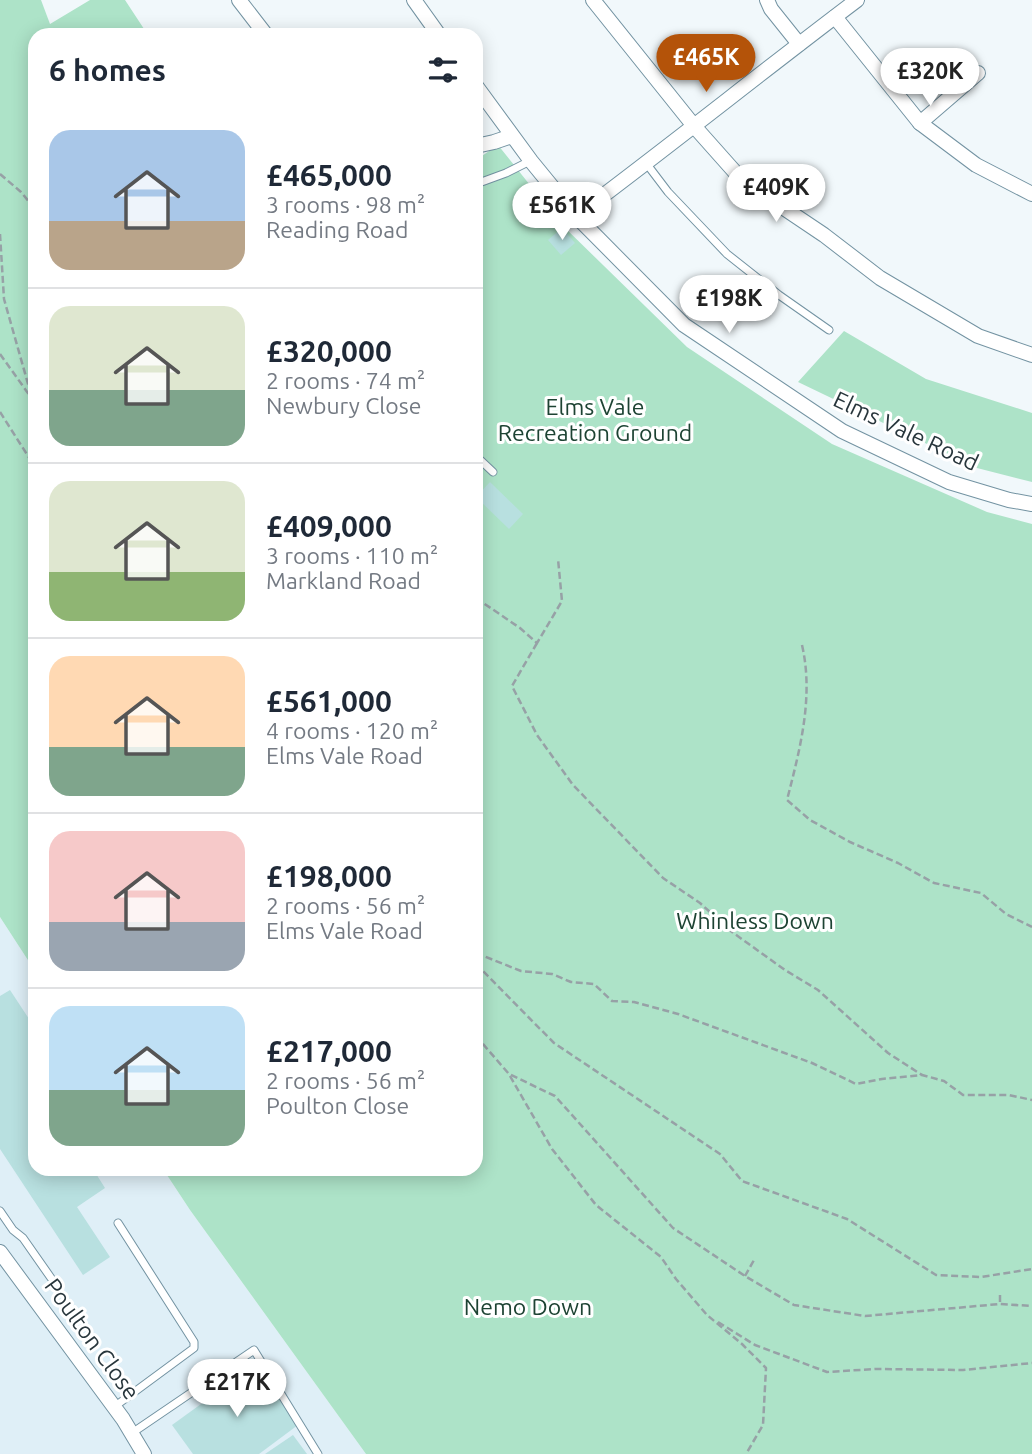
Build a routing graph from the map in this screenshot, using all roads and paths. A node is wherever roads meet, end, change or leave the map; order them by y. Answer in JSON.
{"nodes":[{"id":1,"x":239,"y":0,"type":"edge"},
{"id":2,"x":414,"y":0,"type":"edge"},
{"id":3,"x":593,"y":0,"type":"edge"},
{"id":4,"x":766,"y":0,"type":"edge"},
{"id":5,"x":857,"y":0,"type":"edge"},
{"id":6,"x":835,"y":17,"type":"junction"},
{"id":7,"x":261,"y":28,"type":"edge"},
{"id":8,"x":434,"y":28,"type":"edge"},
{"id":9,"x":799,"y":44,"type":"junction"},
{"id":10,"x":978,"y":73,"type":"dead end"},
{"id":11,"x":483,"y":96,"type":"edge"},
{"id":12,"x":920,"y":124,"type":"junction"},
{"id":13,"x":694,"y":126,"type":"junction"},
{"id":14,"x":512,"y":136,"type":"junction"},
{"id":15,"x":483,"y":144,"type":"edge"},
{"id":16,"x":531,"y":161,"type":"junction"},
{"id":17,"x":646,"y":163,"type":"junction"},
{"id":18,"x":0,"y":174,"type":"edge"},
{"id":19,"x":483,"y":181,"type":"edge"},
{"id":20,"x":1032,"y":194,"type":"edge"},
{"id":21,"x":28,"y":201,"type":"edge"},
{"id":22,"x":576,"y":216,"type":"junction"},
{"id":23,"x":0,"y":234,"type":"edge"},
{"id":24,"x":829,"y":330,"type":"dead end"},
{"id":25,"x":0,"y":354,"type":"edge"},
{"id":26,"x":1032,"y":355,"type":"edge"},
{"id":27,"x":28,"y":384,"type":"edge"},
{"id":28,"x":28,"y":392,"type":"edge"},
{"id":29,"x":0,"y":412,"type":"edge"},
{"id":30,"x":28,"y":456,"type":"edge"},
{"id":31,"x":483,"y":463,"type":"edge"},
{"id":32,"x":493,"y":472,"type":"dead end"},
{"id":33,"x":1032,"y":504,"type":"edge"},
{"id":34,"x":558,"y":559,"type":"dead end"},
{"id":35,"x":483,"y":603,"type":"edge"},
{"id":36,"x":537,"y":643,"type":"junction"},
{"id":37,"x":802,"y":645,"type":"dead end"},
{"id":38,"x":1032,"y":927,"type":"edge"},
{"id":39,"x":483,"y":956,"type":"edge"},
{"id":40,"x":483,"y":971,"type":"edge"},
{"id":41,"x":483,"y":1044,"type":"edge"},
{"id":42,"x":509,"y":1074,"type":"junction"},
{"id":43,"x":922,"y":1075,"type":"junction"},
{"id":44,"x":1032,"y":1100,"type":"edge"},
{"id":45,"x":0,"y":1211,"type":"edge"},
{"id":46,"x":118,"y":1223,"type":"dead end"},
{"id":47,"x":0,"y":1252,"type":"edge"},
{"id":48,"x":754,"y":1260,"type":"dead end"},
{"id":49,"x":1032,"y":1269,"type":"edge"},
{"id":50,"x":745,"y":1276,"type":"junction"},
{"id":51,"x":51,"y":1278,"type":"dead end"},
{"id":52,"x":1000,"y":1296,"type":"dead end"},
{"id":53,"x":1000,"y":1304,"type":"junction"},
{"id":54,"x":1032,"y":1306,"type":"edge"},
{"id":55,"x":708,"y":1315,"type":"junction"},
{"id":56,"x":1032,"y":1363,"type":"edge"},
{"id":57,"x":114,"y":1407,"type":"junction"},
{"id":58,"x":131,"y":1433,"type":"junction"},
{"id":59,"x":145,"y":1454,"type":"edge"},
{"id":60,"x":318,"y":1454,"type":"edge"},
{"id":61,"x":746,"y":1454,"type":"edge"}],
"edges":[{"from":1,"to":7,"type":"street"},
{"from":2,"to":8,"type":"street"},
{"from":3,"to":13,"type":"street"},
{"from":4,"to":9,"type":"street"},
{"from":5,"to":6,"type":"street"},
{"from":6,"to":9,"type":"street"},
{"from":6,"to":12,"type":"street"},
{"from":9,"to":13,"type":"street"},
{"from":10,"to":12,"type":"street"},
{"from":11,"to":14,"type":"street","name":"Elms Vale Road"},
{"from":12,"to":20,"type":"street"},
{"from":13,"to":17,"type":"street"},
{"from":13,"to":26,"type":"street"},
{"from":14,"to":15,"type":"street"},
{"from":14,"to":16,"type":"street","name":"Elms Vale Road"},
{"from":16,"to":19,"type":"lane"},
{"from":16,"to":22,"type":"street","name":"Elms Vale Road"},
{"from":17,"to":22,"type":"street"},
{"from":17,"to":24,"type":"lane"},
{"from":18,"to":21,"type":"path"},
{"from":22,"to":33,"type":"street","name":"Elms Vale Road"},
{"from":23,"to":27,"type":"path"},
{"from":25,"to":28,"type":"path"},
{"from":29,"to":30,"type":"path"},
{"from":31,"to":32,"type":"lane"},
{"from":34,"to":36,"type":"path"},
{"from":35,"to":36,"type":"path"},
{"from":36,"to":43,"type":"path"},
{"from":37,"to":38,"type":"path"},
{"from":39,"to":43,"type":"path"},
{"from":40,"to":49,"type":"path"},
{"from":41,"to":42,"type":"path"},
{"from":42,"to":50,"type":"path"},
{"from":42,"to":55,"type":"path"},
{"from":43,"to":44,"type":"path"},
{"from":45,"to":51,"type":"lane"},
{"from":46,"to":57,"type":"lane"},
{"from":47,"to":57,"type":"street","name":"Poulton Close"},
{"from":48,"to":50,"type":"path"},
{"from":50,"to":53,"type":"path"},
{"from":52,"to":53,"type":"path"},
{"from":53,"to":54,"type":"path"},
{"from":55,"to":56,"type":"path"},
{"from":55,"to":61,"type":"path"},
{"from":57,"to":58,"type":"street","name":"Poulton Close"},
{"from":58,"to":59,"type":"street","name":"Poulton Close"},
{"from":58,"to":60,"type":"lane"}]}
